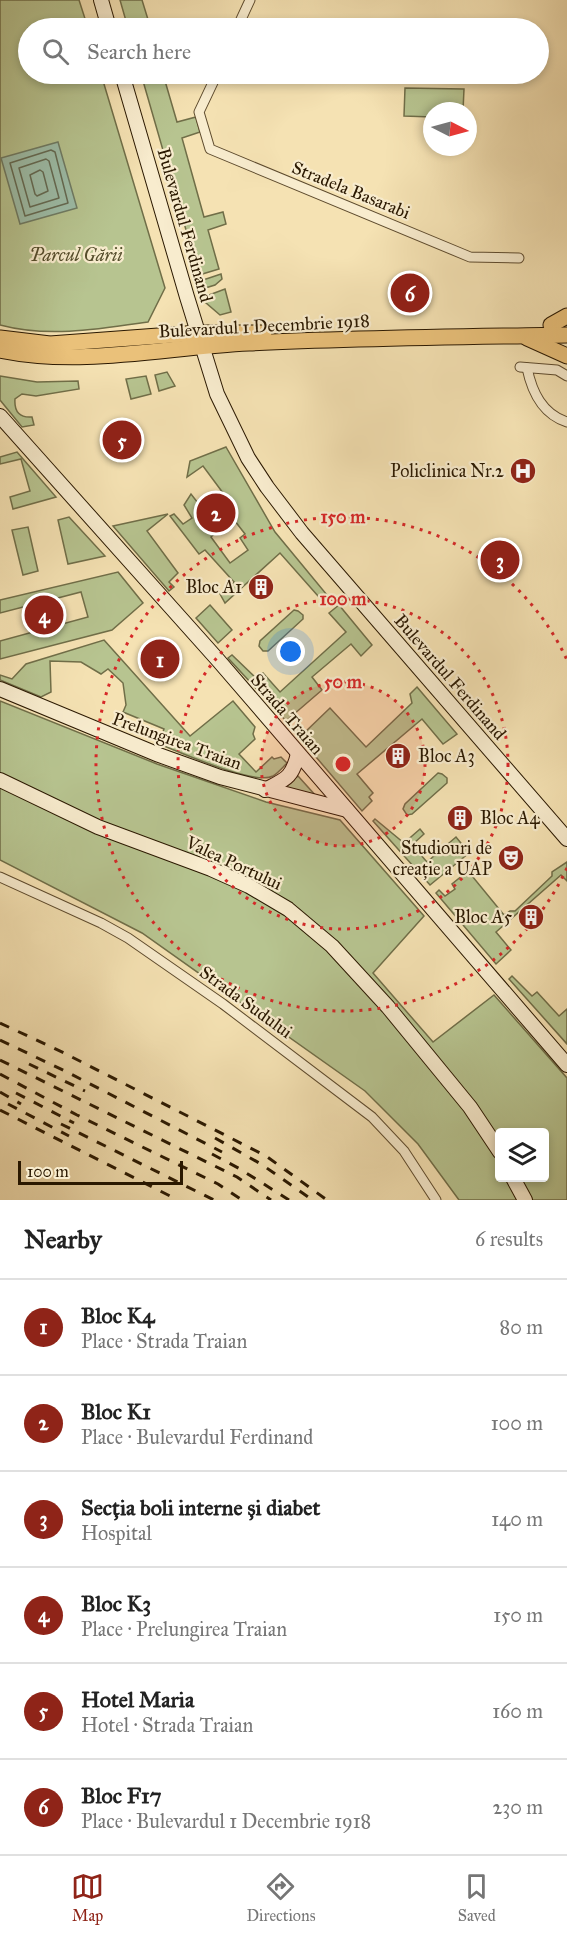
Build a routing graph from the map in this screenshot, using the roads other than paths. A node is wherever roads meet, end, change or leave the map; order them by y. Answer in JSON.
{"nodes":[{"id":1,"x":101,"y":0,"type":"edge"},
{"id":2,"x":250,"y":0,"type":"edge"},
{"id":3,"x":106,"y":18,"type":"edge"},
{"id":4,"x":242,"y":18,"type":"edge"},
{"id":5,"x":125,"y":84,"type":"edge"},
{"id":6,"x":212,"y":84,"type":"edge"},
{"id":7,"x":519,"y":258,"type":"dead end"},
{"id":8,"x":567,"y":316,"type":"edge"},
{"id":9,"x":567,"y":325,"type":"edge"},
{"id":10,"x":551,"y":326,"type":"junction"},
{"id":11,"x":567,"y":335,"type":"edge"},
{"id":12,"x":521,"y":336,"type":"junction"},
{"id":13,"x":0,"y":338,"type":"edge"},
{"id":14,"x":200,"y":339,"type":"junction"},
{"id":15,"x":0,"y":350,"type":"edge"},
{"id":16,"x":567,"y":356,"type":"edge"},
{"id":17,"x":567,"y":376,"type":"edge"},
{"id":18,"x":0,"y":416,"type":"edge"},
{"id":19,"x":567,"y":422,"type":"edge"},
{"id":20,"x":0,"y":689,"type":"edge"},
{"id":21,"x":298,"y":754,"type":"junction"},
{"id":22,"x":0,"y":780,"type":"edge"},
{"id":23,"x":265,"y":790,"type":"junction"},
{"id":24,"x":347,"y":810,"type":"junction"},
{"id":25,"x":565,"y":832,"type":"edge"},
{"id":26,"x":0,"y":877,"type":"edge"},
{"id":27,"x":567,"y":1065,"type":"edge"},
{"id":28,"x":495,"y":1144,"type":"edge"},
{"id":29,"x":515,"y":1182,"type":"edge"},
{"id":30,"x":436,"y":1200,"type":"edge"},
{"id":31,"x":525,"y":1200,"type":"edge"}],
"edges":[{"from":1,"to":3,"type":"street"},
{"from":2,"to":4,"type":"street"},
{"from":5,"to":14,"type":"street","name":"Bulevardul Ferdinand"},
{"from":6,"to":7,"type":"street","name":"Stradela Basarabi"},
{"from":8,"to":10,"type":"main road"},
{"from":9,"to":10,"type":"main road","name":"Bulevardul 1 Decembrie 1918"},
{"from":10,"to":14,"type":"main road","name":"Bulevardul 1 Decembrie 1918"},
{"from":11,"to":12,"type":"main road","name":"Bulevardul 1 Decembrie 1918"},
{"from":12,"to":14,"type":"main road","name":"Bulevardul 1 Decembrie 1918"},
{"from":12,"to":16,"type":"main road"},
{"from":13,"to":14,"type":"main road","name":"Bulevardul 1 Decembrie 1918"},
{"from":14,"to":15,"type":"main road","name":"Bulevardul 1 Decembrie 1918"},
{"from":14,"to":25,"type":"street","name":"Bulevardul Ferdinand"},
{"from":17,"to":19,"type":"street"},
{"from":18,"to":21,"type":"street","name":"Strada Traian"},
{"from":20,"to":23,"type":"street","name":"Prelungirea Traian"},
{"from":21,"to":23,"type":"street"},
{"from":21,"to":24,"type":"street","name":"Strada Traian"},
{"from":22,"to":28,"type":"street","name":"Valea Portului"},
{"from":23,"to":24,"type":"street","name":"Prelungirea Traian"},
{"from":24,"to":27,"type":"street","name":"Strada Traian"},
{"from":26,"to":30,"type":"street","name":"Strada Sudului"},
{"from":29,"to":31,"type":"street"}]}
